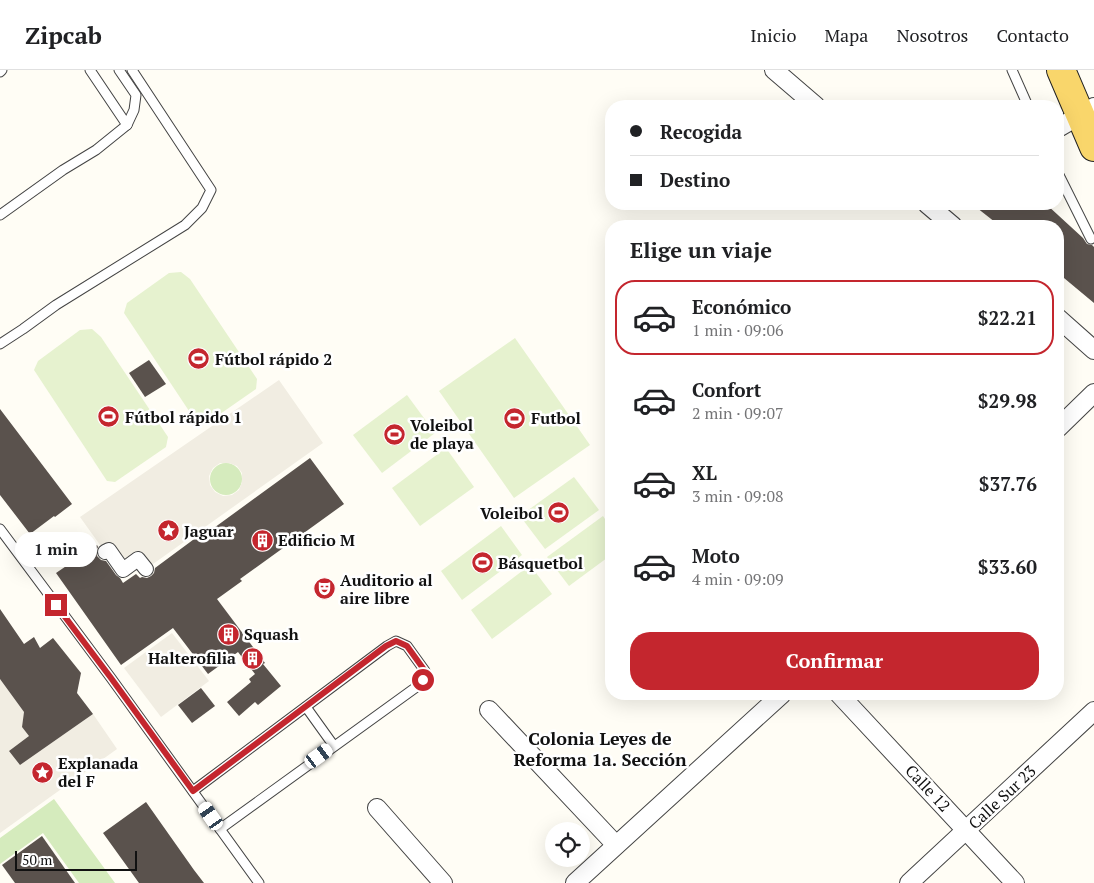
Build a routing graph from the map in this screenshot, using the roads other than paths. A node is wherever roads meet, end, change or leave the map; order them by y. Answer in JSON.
{"nodes":[{"id":1,"x":90,"y":70,"type":"edge"},
{"id":2,"x":119,"y":70,"type":"edge"},
{"id":3,"x":132,"y":70,"type":"edge"},
{"id":4,"x":774,"y":70,"type":"edge"},
{"id":5,"x":1012,"y":70,"type":"edge"},
{"id":6,"x":1061,"y":70,"type":"edge"},
{"id":7,"x":809,"y":100,"type":"edge"},
{"id":8,"x":1025,"y":100,"type":"edge"},
{"id":9,"x":1077,"y":116,"type":"edge"},
{"id":10,"x":127,"y":125,"type":"junction"},
{"id":11,"x":1094,"y":147,"type":"edge"},
{"id":12,"x":1064,"y":185,"type":"edge"},
{"id":13,"x":936,"y":210,"type":"edge"},
{"id":14,"x":0,"y":215,"type":"edge"},
{"id":15,"x":946,"y":220,"type":"edge"},
{"id":16,"x":1091,"y":239,"type":"dead end"},
{"id":17,"x":1064,"y":323,"type":"edge"},
{"id":18,"x":0,"y":344,"type":"edge"},
{"id":19,"x":1094,"y":350,"type":"edge"},
{"id":20,"x":1094,"y":393,"type":"edge"},
{"id":21,"x":1064,"y":422,"type":"edge"},
{"id":22,"x":0,"y":529,"type":"edge"},
{"id":23,"x":105,"y":552,"type":"dead end"},
{"id":24,"x":146,"y":569,"type":"dead end"},
{"id":25,"x":775,"y":700,"type":"edge"},
{"id":26,"x":845,"y":700,"type":"edge"},
{"id":27,"x":306,"y":707,"type":"junction"},
{"id":28,"x":489,"y":710,"type":"dead end"},
{"id":29,"x":1094,"y":711,"type":"edge"},
{"id":30,"x":334,"y":746,"type":"junction"},
{"id":31,"x":193,"y":791,"type":"junction"},
{"id":32,"x":377,"y":808,"type":"dead end"},
{"id":33,"x":220,"y":829,"type":"junction"},
{"id":34,"x":967,"y":830,"type":"junction"},
{"id":35,"x":616,"y":845,"type":"junction"},
{"id":36,"x":260,"y":883,"type":"edge"},
{"id":37,"x":443,"y":883,"type":"edge"},
{"id":38,"x":575,"y":883,"type":"edge"},
{"id":39,"x":909,"y":883,"type":"edge"},
{"id":40,"x":1016,"y":883,"type":"edge"}],
"edges":[{"from":1,"to":10,"type":"lane"},
{"from":2,"to":10,"type":"lane"},
{"from":3,"to":18,"type":"lane"},
{"from":4,"to":7,"type":"street"},
{"from":5,"to":8,"type":"lane"},
{"from":6,"to":9,"type":"main road"},
{"from":9,"to":11,"type":"main road"},
{"from":10,"to":14,"type":"lane"},
{"from":12,"to":16,"type":"lane"},
{"from":13,"to":15,"type":"street"},
{"from":17,"to":19,"type":"street"},
{"from":20,"to":21,"type":"street"},
{"from":22,"to":31,"type":"lane"},
{"from":23,"to":24,"type":"street"},
{"from":25,"to":35,"type":"street"},
{"from":26,"to":34,"type":"street","name":"Calle 12"},
{"from":27,"to":30,"type":"lane"},
{"from":27,"to":30,"type":"lane"},
{"from":27,"to":31,"type":"lane"},
{"from":28,"to":35,"type":"street"},
{"from":29,"to":34,"type":"street","name":"Calle Sur 23"},
{"from":30,"to":33,"type":"lane"},
{"from":31,"to":33,"type":"lane"},
{"from":32,"to":37,"type":"street"},
{"from":33,"to":36,"type":"lane"},
{"from":34,"to":39,"type":"street","name":"Calle Sur 23"},
{"from":34,"to":40,"type":"street","name":"Calle 12"},
{"from":35,"to":38,"type":"street"}]}
